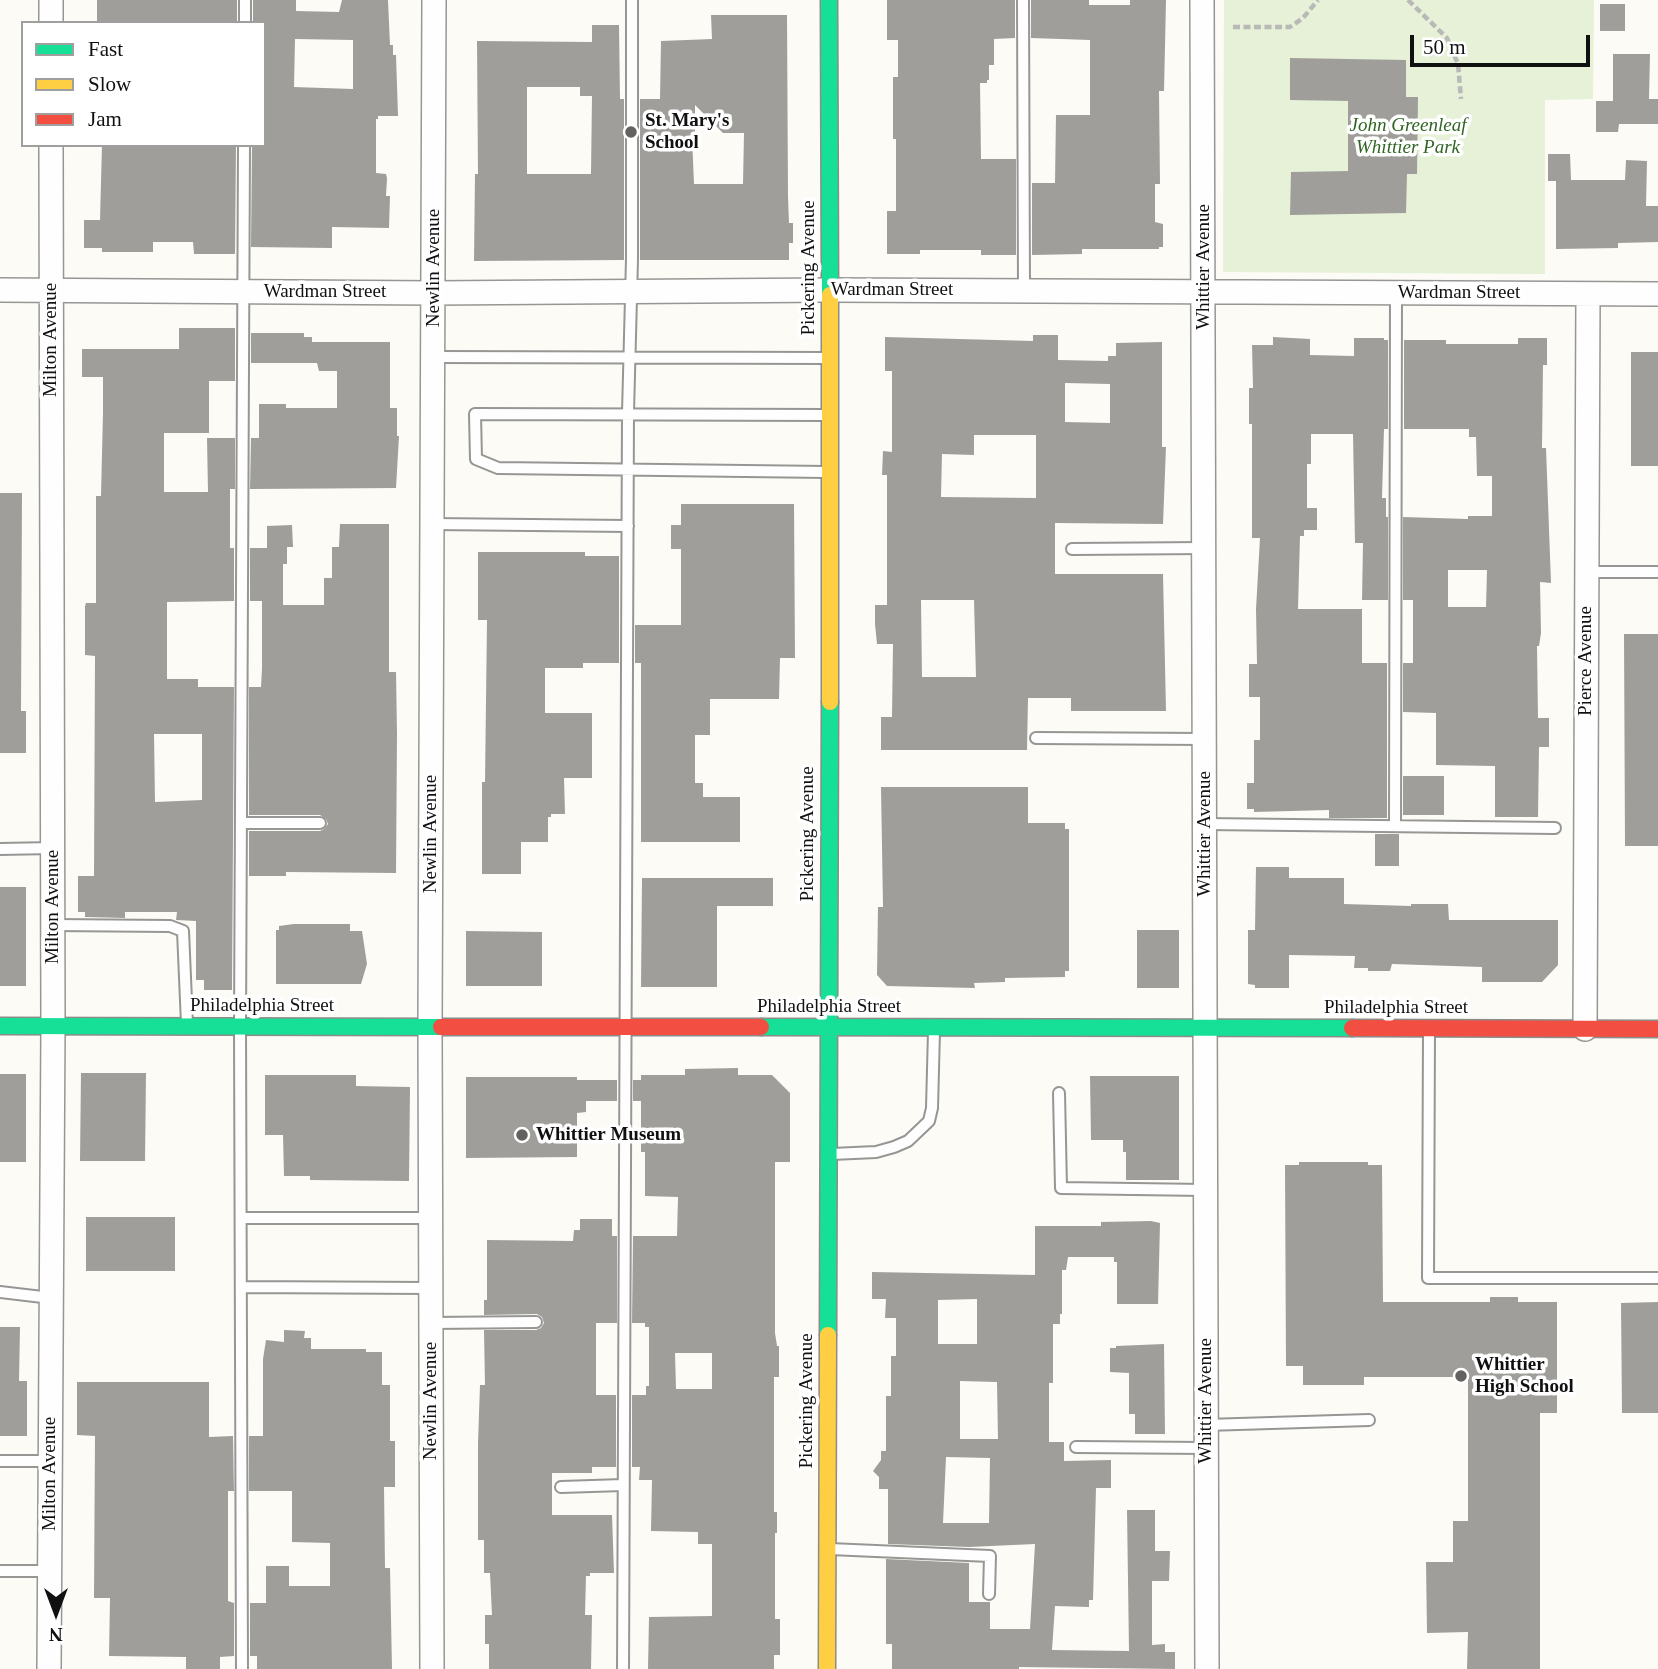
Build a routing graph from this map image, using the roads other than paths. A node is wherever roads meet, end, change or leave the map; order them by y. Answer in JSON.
{"nodes":[{"id":1,"x":51,"y":0,"type":"edge"},
{"id":2,"x":245,"y":0,"type":"edge"},
{"id":3,"x":434,"y":0,"type":"edge"},
{"id":4,"x":632,"y":0,"type":"edge"},
{"id":5,"x":829,"y":0,"type":"edge"},
{"id":6,"x":1023,"y":0,"type":"edge"},
{"id":7,"x":1202,"y":0,"type":"edge"},
{"id":8,"x":51,"y":21,"type":"edge"},
{"id":9,"x":245,"y":21,"type":"edge"},
{"id":10,"x":51,"y":147,"type":"edge"},
{"id":11,"x":244,"y":147,"type":"edge"},
{"id":12,"x":0,"y":290,"type":"edge"},
{"id":13,"x":51,"y":290,"type":"junction"},
{"id":14,"x":831,"y":290,"type":"junction"},
{"id":15,"x":1024,"y":291,"type":"junction"},
{"id":16,"x":244,"y":292,"type":"junction"},
{"id":17,"x":630,"y":292,"type":"junction"},
{"id":18,"x":1205,"y":292,"type":"junction"},
{"id":19,"x":434,"y":293,"type":"junction"},
{"id":20,"x":1396,"y":293,"type":"junction"},
{"id":21,"x":1588,"y":294,"type":"junction"},
{"id":22,"x":1658,"y":294,"type":"edge"},
{"id":23,"x":434,"y":357,"type":"junction"},
{"id":24,"x":831,"y":358,"type":"junction"},
{"id":25,"x":628,"y":359,"type":"junction"},
{"id":26,"x":628,"y":413,"type":"junction"},
{"id":27,"x":831,"y":415,"type":"junction"},
{"id":28,"x":628,"y":469,"type":"junction"},
{"id":29,"x":830,"y":472,"type":"junction"},
{"id":30,"x":433,"y":524,"type":"junction"},
{"id":31,"x":628,"y":526,"type":"junction"},
{"id":32,"x":1205,"y":548,"type":"junction"},
{"id":33,"x":1072,"y":549,"type":"dead end"},
{"id":34,"x":1587,"y":572,"type":"junction"},
{"id":35,"x":1658,"y":572,"type":"edge"},
{"id":36,"x":1036,"y":738,"type":"dead end"},
{"id":37,"x":1205,"y":739,"type":"junction"},
{"id":38,"x":320,"y":822,"type":"dead end"},
{"id":39,"x":241,"y":823,"type":"junction"},
{"id":40,"x":1205,"y":824,"type":"junction"},
{"id":41,"x":1395,"y":827,"type":"junction"},
{"id":42,"x":1555,"y":828,"type":"dead end"},
{"id":43,"x":53,"y":848,"type":"junction"},
{"id":44,"x":0,"y":849,"type":"edge"},
{"id":45,"x":53,"y":925,"type":"junction"},
{"id":46,"x":0,"y":1026,"type":"edge"},
{"id":47,"x":53,"y":1027,"type":"junction"},
{"id":48,"x":187,"y":1027,"type":"junction"},
{"id":49,"x":240,"y":1027,"type":"junction"},
{"id":50,"x":430,"y":1027,"type":"junction"},
{"id":51,"x":626,"y":1027,"type":"junction"},
{"id":52,"x":828,"y":1028,"type":"junction"},
{"id":53,"x":934,"y":1028,"type":"junction"},
{"id":54,"x":1205,"y":1028,"type":"junction"},
{"id":55,"x":1429,"y":1029,"type":"junction"},
{"id":56,"x":1585,"y":1029,"type":"junction"},
{"id":57,"x":1658,"y":1029,"type":"edge"},
{"id":58,"x":1059,"y":1093,"type":"dead end"},
{"id":59,"x":828,"y":1154,"type":"junction"},
{"id":60,"x":1205,"y":1190,"type":"junction"},
{"id":61,"x":241,"y":1218,"type":"junction"},
{"id":62,"x":430,"y":1218,"type":"junction"},
{"id":63,"x":1658,"y":1278,"type":"edge"},
{"id":64,"x":241,"y":1287,"type":"junction"},
{"id":65,"x":430,"y":1288,"type":"junction"},
{"id":66,"x":0,"y":1292,"type":"edge"},
{"id":67,"x":51,"y":1298,"type":"junction"},
{"id":68,"x":536,"y":1322,"type":"dead end"},
{"id":69,"x":430,"y":1323,"type":"junction"},
{"id":70,"x":1369,"y":1420,"type":"dead end"},
{"id":71,"x":1206,"y":1437,"type":"junction"},
{"id":72,"x":1076,"y":1447,"type":"dead end"},
{"id":73,"x":0,"y":1461,"type":"edge"},
{"id":74,"x":50,"y":1461,"type":"junction"},
{"id":75,"x":624,"y":1485,"type":"junction"},
{"id":76,"x":561,"y":1487,"type":"dead end"},
{"id":77,"x":828,"y":1549,"type":"junction"},
{"id":78,"x":0,"y":1571,"type":"edge"},
{"id":79,"x":50,"y":1571,"type":"junction"},
{"id":80,"x":989,"y":1594,"type":"dead end"},
{"id":81,"x":49,"y":1669,"type":"edge"},
{"id":82,"x":242,"y":1669,"type":"edge"},
{"id":83,"x":432,"y":1669,"type":"edge"},
{"id":84,"x":623,"y":1669,"type":"edge"},
{"id":85,"x":827,"y":1669,"type":"edge"},
{"id":86,"x":1207,"y":1669,"type":"edge"}],
"edges":[{"from":1,"to":8,"type":"street"},
{"from":2,"to":9,"type":"lane"},
{"from":3,"to":19,"type":"street","name":"Newlin Avenue"},
{"from":4,"to":17,"type":"lane"},
{"from":5,"to":14,"type":"street","name":"Pickering Avenue"},
{"from":6,"to":15,"type":"lane"},
{"from":7,"to":18,"type":"street","name":"Whittier Avenue"},
{"from":10,"to":13,"type":"street","name":"Milton Avenue"},
{"from":11,"to":16,"type":"lane"},
{"from":12,"to":13,"type":"street","name":"Wardman Street"},
{"from":13,"to":16,"type":"street","name":"Wardman Street"},
{"from":13,"to":43,"type":"street","name":"Milton Avenue"},
{"from":14,"to":15,"type":"street","name":"Wardman Street"},
{"from":14,"to":17,"type":"street","name":"Wardman Street"},
{"from":14,"to":24,"type":"street","name":"Pickering Avenue"},
{"from":15,"to":18,"type":"street","name":"Wardman Street"},
{"from":16,"to":19,"type":"street","name":"Wardman Street"},
{"from":16,"to":39,"type":"lane"},
{"from":17,"to":19,"type":"street","name":"Wardman Street"},
{"from":17,"to":25,"type":"lane"},
{"from":18,"to":20,"type":"street","name":"Wardman Street"},
{"from":18,"to":32,"type":"street","name":"Whittier Avenue"},
{"from":19,"to":23,"type":"street","name":"Newlin Avenue"},
{"from":20,"to":21,"type":"street","name":"Wardman Street"},
{"from":20,"to":41,"type":"lane"},
{"from":21,"to":22,"type":"street","name":"Wardman Street"},
{"from":21,"to":34,"type":"street","name":"Pierce Avenue"},
{"from":23,"to":25,"type":"lane"},
{"from":23,"to":30,"type":"street","name":"Newlin Avenue"},
{"from":24,"to":25,"type":"lane"},
{"from":24,"to":27,"type":"street","name":"Pickering Avenue"},
{"from":25,"to":26,"type":"lane"},
{"from":26,"to":27,"type":"lane"},
{"from":26,"to":28,"type":"lane"},
{"from":26,"to":28,"type":"lane"},
{"from":27,"to":29,"type":"street","name":"Pickering Avenue"},
{"from":28,"to":29,"type":"lane"},
{"from":28,"to":31,"type":"lane"},
{"from":29,"to":52,"type":"street","name":"Pickering Avenue"},
{"from":30,"to":31,"type":"lane"},
{"from":30,"to":50,"type":"street","name":"Newlin Avenue"},
{"from":31,"to":51,"type":"lane"},
{"from":32,"to":33,"type":"lane"},
{"from":32,"to":37,"type":"street","name":"Whittier Avenue"},
{"from":34,"to":35,"type":"lane"},
{"from":34,"to":56,"type":"street","name":"Pierce Avenue"},
{"from":36,"to":37,"type":"lane"},
{"from":37,"to":40,"type":"street","name":"Whittier Avenue"},
{"from":38,"to":39,"type":"lane"},
{"from":39,"to":49,"type":"lane"},
{"from":40,"to":41,"type":"lane"},
{"from":40,"to":54,"type":"street","name":"Whittier Avenue"},
{"from":41,"to":42,"type":"lane"},
{"from":43,"to":44,"type":"lane"},
{"from":43,"to":45,"type":"street","name":"Milton Avenue"},
{"from":45,"to":47,"type":"street","name":"Milton Avenue"},
{"from":45,"to":48,"type":"lane"},
{"from":46,"to":47,"type":"street","name":"Philadelphia Street"},
{"from":47,"to":48,"type":"street","name":"Philadelphia Street"},
{"from":47,"to":67,"type":"street","name":"Milton Avenue"},
{"from":48,"to":49,"type":"street","name":"Philadelphia Street"},
{"from":49,"to":50,"type":"street","name":"Philadelphia Street"},
{"from":49,"to":61,"type":"lane"},
{"from":50,"to":51,"type":"street","name":"Philadelphia Street"},
{"from":50,"to":62,"type":"street","name":"Newlin Avenue"},
{"from":51,"to":52,"type":"street","name":"Philadelphia Street"},
{"from":51,"to":75,"type":"lane"},
{"from":52,"to":53,"type":"street","name":"Philadelphia Street"},
{"from":52,"to":59,"type":"street","name":"Pickering Avenue"},
{"from":53,"to":54,"type":"street","name":"Philadelphia Street"},
{"from":53,"to":59,"type":"lane"},
{"from":54,"to":55,"type":"street","name":"Philadelphia Street"},
{"from":54,"to":60,"type":"street","name":"Whittier Avenue"},
{"from":55,"to":56,"type":"street","name":"Philadelphia Street"},
{"from":55,"to":63,"type":"lane"},
{"from":56,"to":57,"type":"street","name":"Philadelphia Street"},
{"from":58,"to":60,"type":"lane"},
{"from":59,"to":77,"type":"street","name":"Pickering Avenue"},
{"from":60,"to":71,"type":"street","name":"Whittier Avenue"},
{"from":61,"to":62,"type":"lane"},
{"from":61,"to":64,"type":"lane"},
{"from":62,"to":65,"type":"street","name":"Newlin Avenue"},
{"from":64,"to":65,"type":"lane"},
{"from":64,"to":82,"type":"lane"},
{"from":65,"to":69,"type":"street","name":"Newlin Avenue"},
{"from":66,"to":67,"type":"lane"},
{"from":67,"to":74,"type":"street","name":"Milton Avenue"},
{"from":68,"to":69,"type":"lane"},
{"from":69,"to":83,"type":"street","name":"Newlin Avenue"},
{"from":70,"to":71,"type":"lane"},
{"from":71,"to":72,"type":"lane"},
{"from":71,"to":86,"type":"street","name":"Whittier Avenue"},
{"from":73,"to":74,"type":"lane"},
{"from":74,"to":79,"type":"street","name":"Milton Avenue"},
{"from":75,"to":76,"type":"lane"},
{"from":75,"to":84,"type":"lane"},
{"from":77,"to":80,"type":"lane"},
{"from":77,"to":85,"type":"street","name":"Pickering Avenue"},
{"from":78,"to":79,"type":"lane"},
{"from":79,"to":81,"type":"street","name":"Milton Avenue"}]}
